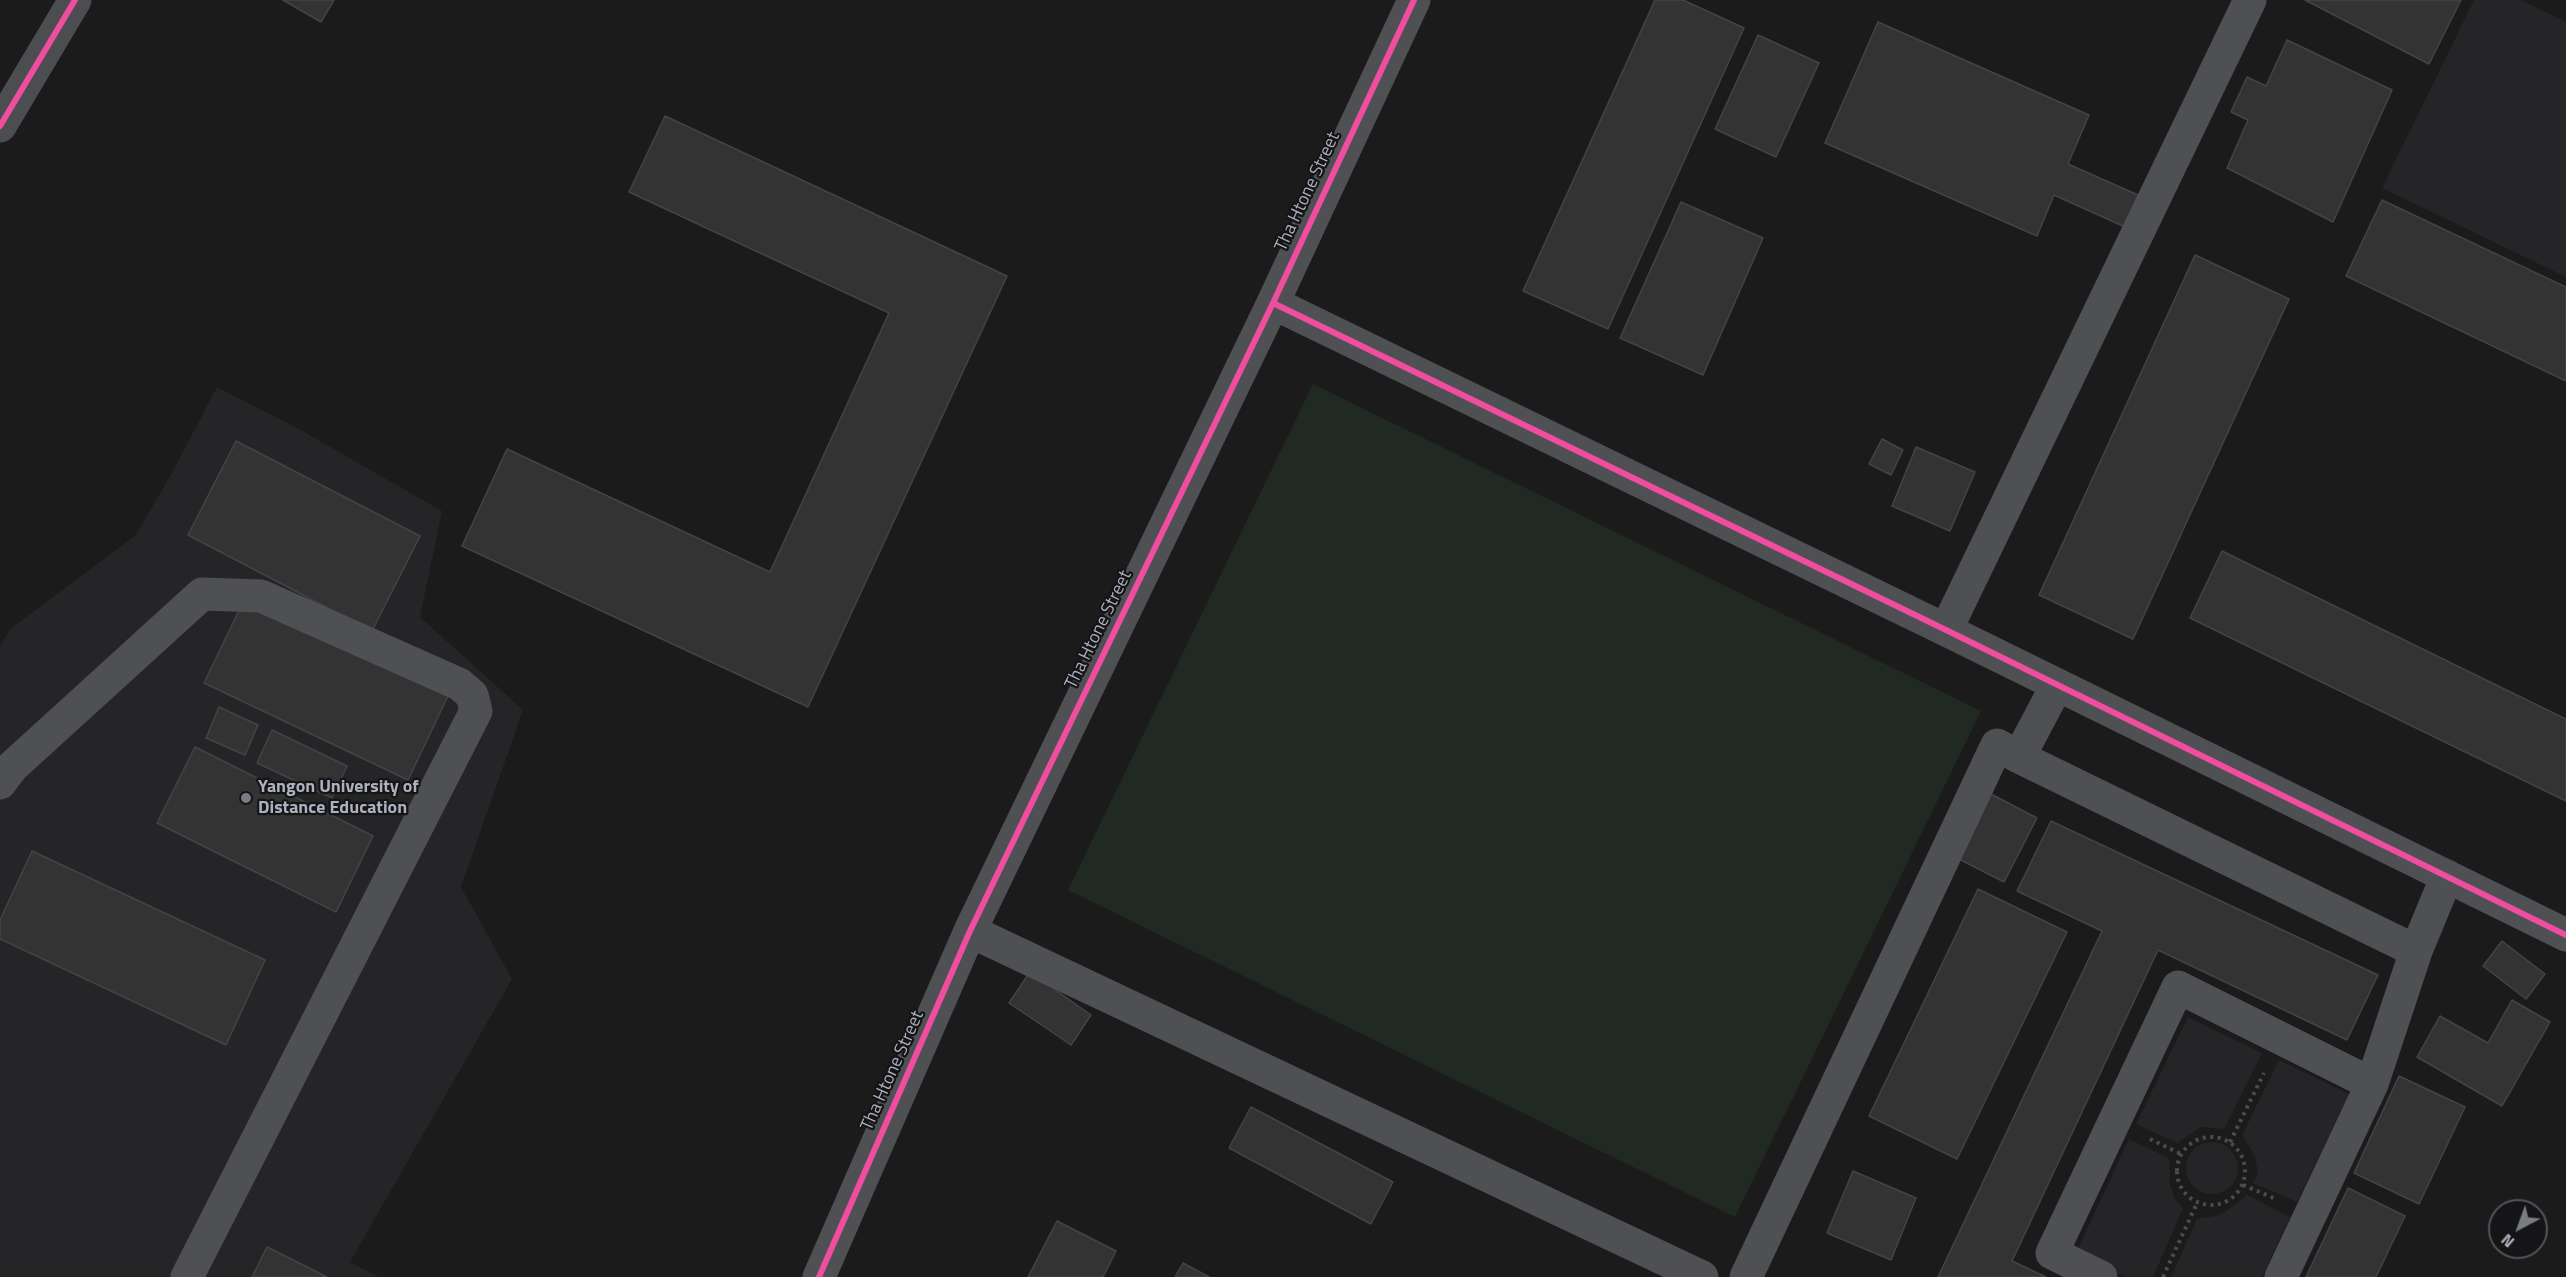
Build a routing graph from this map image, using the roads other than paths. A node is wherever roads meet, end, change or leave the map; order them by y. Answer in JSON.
{"nodes":[{"id":1,"x":75,"y":0,"type":"edge"},
{"id":2,"x":1414,"y":0,"type":"edge"},
{"id":3,"x":2250,"y":0,"type":"edge"},
{"id":4,"x":0,"y":126,"type":"edge"},
{"id":5,"x":1273,"y":303,"type":"junction"},
{"id":6,"x":1946,"y":630,"type":"junction"},
{"id":7,"x":2057,"y":685,"type":"junction"},
{"id":8,"x":2019,"y":757,"type":"junction"},
{"id":9,"x":0,"y":783,"type":"edge"},
{"id":10,"x":2447,"y":876,"type":"junction"},
{"id":11,"x":970,"y":931,"type":"junction"},
{"id":12,"x":2566,"y":935,"type":"edge"},
{"id":13,"x":2416,"y":951,"type":"junction"},
{"id":14,"x":2373,"y":1084,"type":"junction"},
{"id":15,"x":187,"y":1277,"type":"edge"},
{"id":16,"x":819,"y":1277,"type":"edge"},
{"id":17,"x":1702,"y":1277,"type":"edge"},
{"id":18,"x":1746,"y":1277,"type":"edge"},
{"id":19,"x":2101,"y":1277,"type":"edge"},
{"id":20,"x":2281,"y":1277,"type":"edge"}],
"edges":[{"from":1,"to":4,"type":"main road"},
{"from":2,"to":5,"type":"street","name":"Tha Htone Street"},
{"from":3,"to":6,"type":"street"},
{"from":5,"to":6,"type":"street"},
{"from":5,"to":11,"type":"street","name":"Tha Htone Street"},
{"from":6,"to":7,"type":"street"},
{"from":7,"to":8,"type":"street"},
{"from":7,"to":10,"type":"street"},
{"from":8,"to":13,"type":"street"},
{"from":8,"to":18,"type":"street"},
{"from":9,"to":15,"type":"street"},
{"from":10,"to":12,"type":"street"},
{"from":10,"to":13,"type":"street"},
{"from":11,"to":16,"type":"street","name":"Tha Htone Street"},
{"from":11,"to":17,"type":"street"},
{"from":13,"to":14,"type":"street"},
{"from":14,"to":19,"type":"street"},
{"from":14,"to":20,"type":"street"}]}
